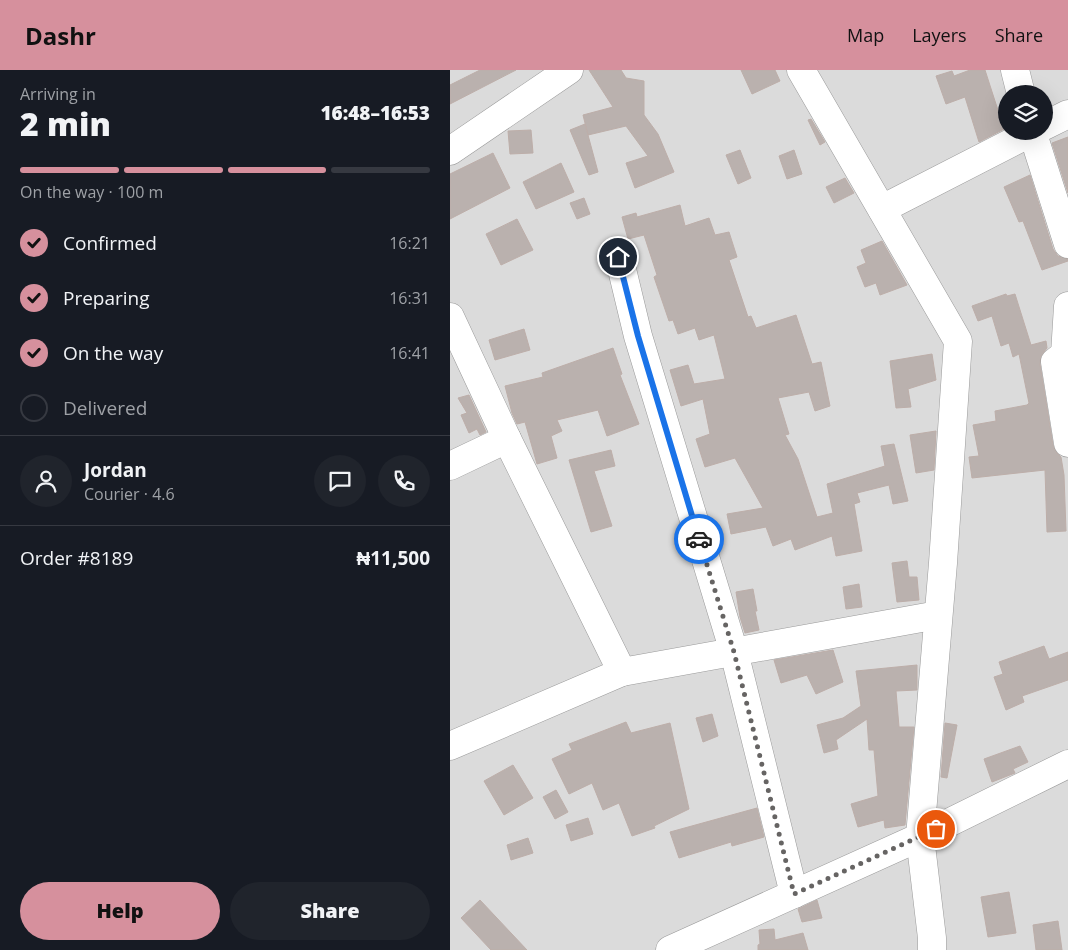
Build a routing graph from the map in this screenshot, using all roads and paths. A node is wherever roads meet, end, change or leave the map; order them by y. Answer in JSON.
{"nodes":[{"id":1,"x":569,"y":70,"type":"edge"},
{"id":2,"x":801,"y":70,"type":"edge"},
{"id":3,"x":1014,"y":70,"type":"edge"},
{"id":4,"x":1019,"y":85,"type":"edge"},
{"id":5,"x":1068,"y":114,"type":"edge"},
{"id":6,"x":1053,"y":122,"type":"edge"},
{"id":7,"x":1017,"y":140,"type":"edge"},
{"id":8,"x":1039,"y":140,"type":"edge"},
{"id":9,"x":450,"y":150,"type":"edge"},
{"id":10,"x":882,"y":209,"type":"junction"},
{"id":11,"x":1068,"y":244,"type":"edge"},
{"id":12,"x":618,"y":257,"type":"dead end"},
{"id":13,"x":1068,"y":306,"type":"edge"},
{"id":14,"x":450,"y":317,"type":"edge"},
{"id":15,"x":507,"y":439,"type":"junction"},
{"id":16,"x":1068,"y":443,"type":"edge"},
{"id":17,"x":450,"y":466,"type":"edge"},
{"id":18,"x":938,"y":615,"type":"junction"},
{"id":19,"x":734,"y":652,"type":"junction"},
{"id":20,"x":622,"y":672,"type":"junction"},
{"id":21,"x":450,"y":746,"type":"edge"},
{"id":22,"x":1068,"y":764,"type":"edge"},
{"id":23,"x":920,"y":837,"type":"junction"},
{"id":24,"x":794,"y":894,"type":"junction"},
{"id":25,"x":670,"y":950,"type":"edge"},
{"id":26,"x":932,"y":950,"type":"edge"}],
"edges":[{"from":1,"to":9,"type":"street"},
{"from":2,"to":10,"type":"street"},
{"from":3,"to":4,"type":"street"},
{"from":5,"to":6,"type":"street"},
{"from":7,"to":10,"type":"street"},
{"from":8,"to":11,"type":"street"},
{"from":10,"to":18,"type":"street"},
{"from":12,"to":19,"type":"street"},
{"from":13,"to":16,"type":"street"},
{"from":14,"to":15,"type":"street"},
{"from":15,"to":17,"type":"street"},
{"from":15,"to":20,"type":"street"},
{"from":18,"to":19,"type":"street"},
{"from":18,"to":23,"type":"street"},
{"from":19,"to":20,"type":"street"},
{"from":19,"to":24,"type":"street"},
{"from":20,"to":21,"type":"street"},
{"from":22,"to":23,"type":"street"},
{"from":23,"to":24,"type":"street"},
{"from":23,"to":26,"type":"street"},
{"from":24,"to":25,"type":"street"}]}
